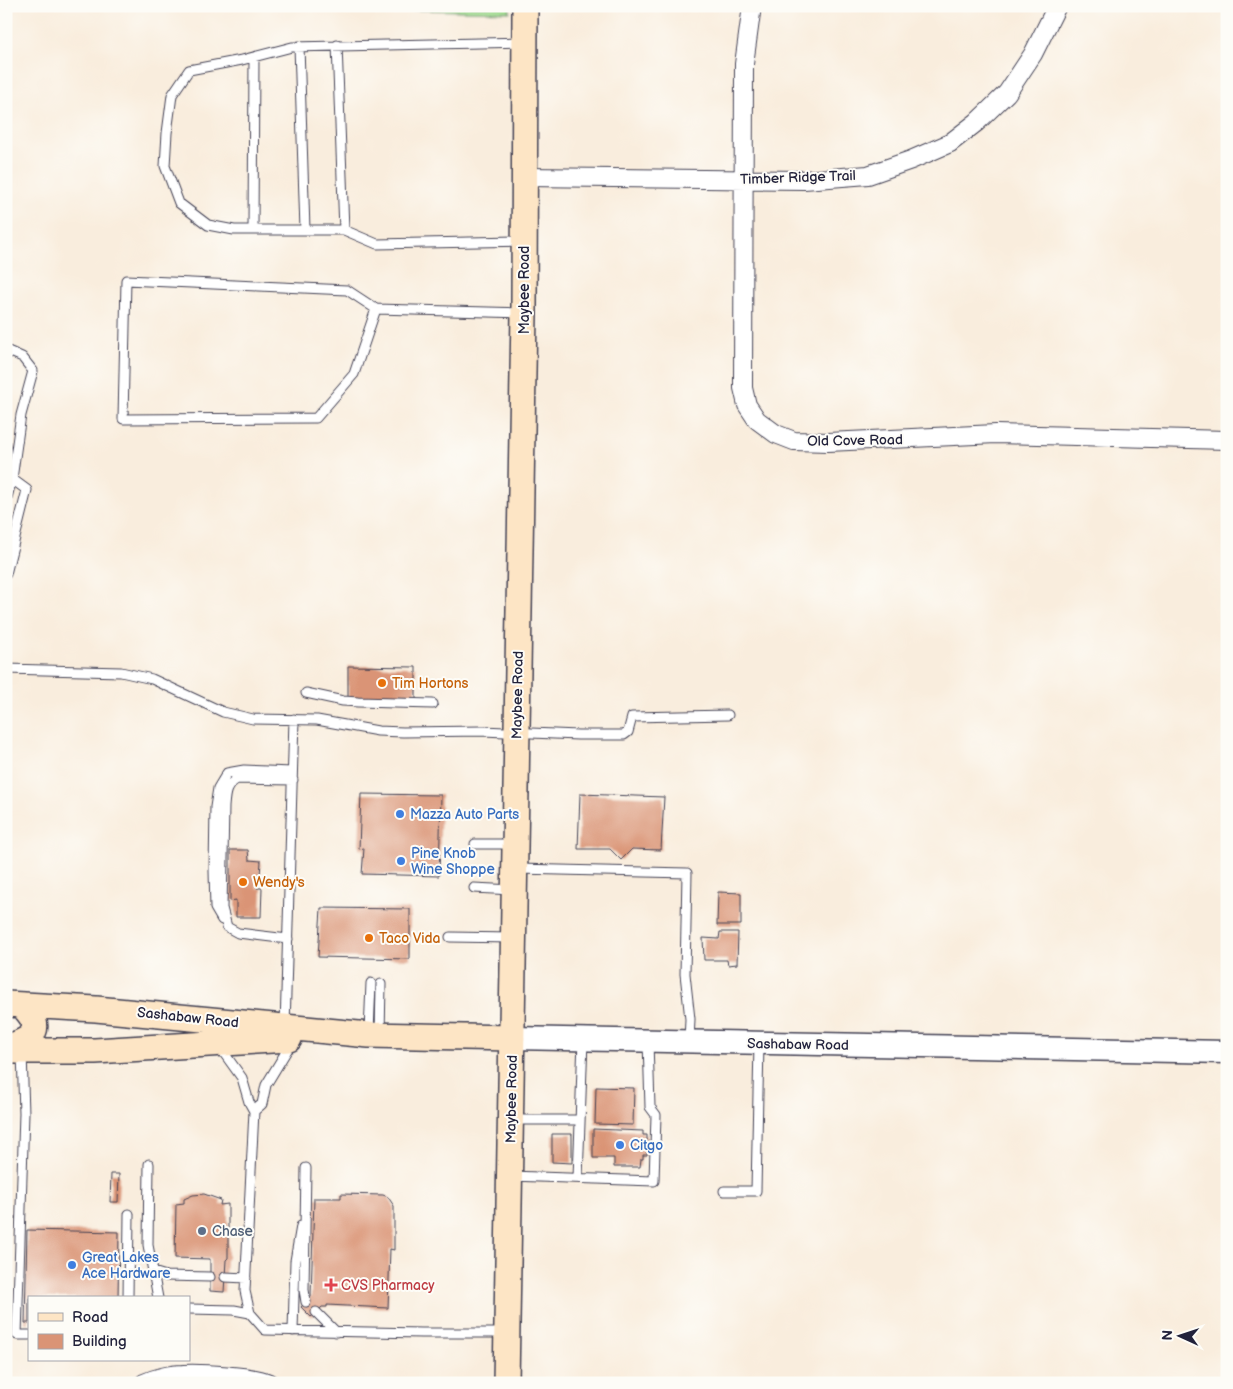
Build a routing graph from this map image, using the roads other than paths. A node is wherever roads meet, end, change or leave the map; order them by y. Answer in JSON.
{"nodes":[{"id":1,"x":525,"y":6,"type":"edge"},
{"id":2,"x":752,"y":6,"type":"edge"},
{"id":3,"x":1057,"y":6,"type":"edge"},
{"id":4,"x":524,"y":42,"type":"junction"},
{"id":5,"x":337,"y":45,"type":"junction"},
{"id":6,"x":299,"y":46,"type":"junction"},
{"id":7,"x":254,"y":57,"type":"junction"},
{"id":8,"x":524,"y":177,"type":"junction"},
{"id":9,"x":744,"y":179,"type":"junction"},
{"id":10,"x":254,"y":230,"type":"junction"},
{"id":11,"x":305,"y":230,"type":"junction"},
{"id":12,"x":344,"y":230,"type":"junction"},
{"id":13,"x":525,"y":241,"type":"junction"},
{"id":14,"x":376,"y":309,"type":"junction"},
{"id":15,"x":524,"y":313,"type":"junction"},
{"id":16,"x":6,"y":350,"type":"edge"},
{"id":17,"x":1227,"y":440,"type":"edge"},
{"id":18,"x":12,"y":479,"type":"junction"},
{"id":19,"x":6,"y":501,"type":"edge"},
{"id":20,"x":8,"y":557,"type":"edge"},
{"id":21,"x":6,"y":574,"type":"edge"},
{"id":22,"x":6,"y":669,"type":"edge"},
{"id":23,"x":306,"y":693,"type":"dead end"},
{"id":24,"x":433,"y":704,"type":"dead end"},
{"id":25,"x":728,"y":716,"type":"dead end"},
{"id":26,"x":294,"y":719,"type":"junction"},
{"id":27,"x":517,"y":732,"type":"junction"},
{"id":28,"x":292,"y":776,"type":"junction"},
{"id":29,"x":475,"y":844,"type":"dead end"},
{"id":30,"x":514,"y":844,"type":"junction"},
{"id":31,"x":514,"y":879,"type":"junction"},
{"id":32,"x":474,"y":888,"type":"dead end"},
{"id":33,"x":450,"y":937,"type":"dead end"},
{"id":34,"x":513,"y":938,"type":"junction"},
{"id":35,"x":288,"y":939,"type":"junction"},
{"id":36,"x":376,"y":983,"type":"dead end"},
{"id":37,"x":14,"y":1005,"type":"edge"},
{"id":38,"x":290,"y":1033,"type":"junction"},
{"id":39,"x":374,"y":1035,"type":"junction"},
{"id":40,"x":512,"y":1038,"type":"junction"},
{"id":41,"x":583,"y":1040,"type":"junction"},
{"id":42,"x":648,"y":1041,"type":"junction"},
{"id":43,"x":689,"y":1042,"type":"junction"},
{"id":44,"x":759,"y":1043,"type":"junction"},
{"id":45,"x":217,"y":1044,"type":"junction"},
{"id":46,"x":11,"y":1050,"type":"edge"},
{"id":47,"x":1227,"y":1052,"type":"edge"},
{"id":48,"x":254,"y":1111,"type":"junction"},
{"id":49,"x":511,"y":1120,"type":"junction"},
{"id":50,"x":580,"y":1120,"type":"junction"},
{"id":51,"x":149,"y":1164,"type":"dead end"},
{"id":52,"x":306,"y":1168,"type":"dead end"},
{"id":53,"x":510,"y":1176,"type":"junction"},
{"id":54,"x":578,"y":1178,"type":"junction"},
{"id":55,"x":724,"y":1191,"type":"dead end"},
{"id":56,"x":305,"y":1211,"type":"junction"},
{"id":57,"x":129,"y":1214,"type":"dead end"},
{"id":58,"x":153,"y":1272,"type":"junction"},
{"id":59,"x":210,"y":1277,"type":"dead end"},
{"id":60,"x":225,"y":1277,"type":"dead end"},
{"id":61,"x":246,"y":1278,"type":"junction"},
{"id":62,"x":128,"y":1296,"type":"edge"},
{"id":63,"x":158,"y":1296,"type":"edge"},
{"id":64,"x":306,"y":1302,"type":"dead end"},
{"id":65,"x":190,"y":1310,"type":"edge"},
{"id":66,"x":316,"y":1312,"type":"dead end"},
{"id":67,"x":250,"y":1313,"type":"junction"},
{"id":68,"x":293,"y":1331,"type":"junction"},
{"id":69,"x":336,"y":1332,"type":"junction"},
{"id":70,"x":507,"y":1333,"type":"junction"},
{"id":71,"x":28,"y":1335,"type":"edge"},
{"id":72,"x":144,"y":1383,"type":"edge"},
{"id":73,"x":269,"y":1383,"type":"edge"},
{"id":74,"x":506,"y":1383,"type":"edge"}],
"edges":[{"from":1,"to":4,"type":"main road","name":"Maybee Road"},
{"from":2,"to":9,"type":"street","name":"Old Cove Road"},
{"from":3,"to":9,"type":"street","name":"Timber Ridge Trail"},
{"from":4,"to":5,"type":"lane"},
{"from":4,"to":8,"type":"main road","name":"Maybee Road"},
{"from":5,"to":6,"type":"lane"},
{"from":5,"to":12,"type":"lane"},
{"from":6,"to":7,"type":"lane"},
{"from":6,"to":11,"type":"lane"},
{"from":7,"to":10,"type":"lane"},
{"from":7,"to":10,"type":"lane"},
{"from":8,"to":9,"type":"street","name":"Timber Ridge Trail"},
{"from":8,"to":13,"type":"main road","name":"Maybee Road"},
{"from":9,"to":17,"type":"street","name":"Old Cove Road"},
{"from":10,"to":11,"type":"lane"},
{"from":11,"to":12,"type":"lane"},
{"from":12,"to":13,"type":"lane"},
{"from":13,"to":15,"type":"main road","name":"Maybee Road"},
{"from":14,"to":14,"type":"lane"},
{"from":14,"to":15,"type":"lane"},
{"from":15,"to":27,"type":"main road","name":"Maybee Road"},
{"from":16,"to":18,"type":"lane"},
{"from":18,"to":19,"type":"lane"},
{"from":18,"to":20,"type":"lane"},
{"from":20,"to":21,"type":"lane"},
{"from":22,"to":26,"type":"lane"},
{"from":23,"to":24,"type":"lane"},
{"from":25,"to":27,"type":"lane"},
{"from":26,"to":27,"type":"lane"},
{"from":26,"to":28,"type":"lane"},
{"from":27,"to":30,"type":"main road","name":"Maybee Road"},
{"from":28,"to":35,"type":"lane"},
{"from":28,"to":35,"type":"lane"},
{"from":29,"to":30,"type":"lane"},
{"from":30,"to":31,"type":"main road","name":"Maybee Road"},
{"from":31,"to":32,"type":"lane"},
{"from":31,"to":34,"type":"main road","name":"Maybee Road"},
{"from":31,"to":43,"type":"lane"},
{"from":33,"to":34,"type":"lane"},
{"from":34,"to":40,"type":"main road","name":"Maybee Road"},
{"from":35,"to":38,"type":"lane"},
{"from":36,"to":39,"type":"lane"},
{"from":37,"to":38,"type":"main road","name":"Sashabaw Road"},
{"from":37,"to":46,"type":"main road"},
{"from":38,"to":39,"type":"main road","name":"Sashabaw Road"},
{"from":38,"to":45,"type":"main road","name":"Sashabaw Road"},
{"from":38,"to":48,"type":"lane"},
{"from":39,"to":40,"type":"main road","name":"Sashabaw Road"},
{"from":40,"to":41,"type":"street","name":"Sashabaw Road"},
{"from":40,"to":49,"type":"main road","name":"Maybee Road"},
{"from":41,"to":42,"type":"street","name":"Sashabaw Road"},
{"from":41,"to":50,"type":"lane"},
{"from":42,"to":43,"type":"street","name":"Sashabaw Road"},
{"from":42,"to":54,"type":"lane"},
{"from":43,"to":44,"type":"street","name":"Sashabaw Road"},
{"from":44,"to":47,"type":"street","name":"Sashabaw Road"},
{"from":44,"to":55,"type":"lane"},
{"from":45,"to":46,"type":"main road","name":"Sashabaw Road"},
{"from":45,"to":48,"type":"lane"},
{"from":46,"to":71,"type":"lane"},
{"from":48,"to":61,"type":"lane"},
{"from":49,"to":50,"type":"lane"},
{"from":49,"to":53,"type":"main road","name":"Maybee Road"},
{"from":50,"to":54,"type":"lane"},
{"from":51,"to":58,"type":"lane"},
{"from":52,"to":56,"type":"lane"},
{"from":53,"to":54,"type":"lane"},
{"from":53,"to":70,"type":"main road","name":"Maybee Road"},
{"from":56,"to":64,"type":"lane"},
{"from":56,"to":68,"type":"lane"},
{"from":57,"to":62,"type":"lane"},
{"from":58,"to":59,"type":"lane"},
{"from":58,"to":63,"type":"lane"},
{"from":60,"to":61,"type":"lane"},
{"from":61,"to":67,"type":"lane"},
{"from":65,"to":67,"type":"lane"},
{"from":66,"to":69,"type":"lane"},
{"from":67,"to":68,"type":"lane"},
{"from":68,"to":69,"type":"lane"},
{"from":69,"to":70,"type":"lane"},
{"from":70,"to":74,"type":"main road","name":"Maybee Road"},
{"from":72,"to":73,"type":"street"}]}
